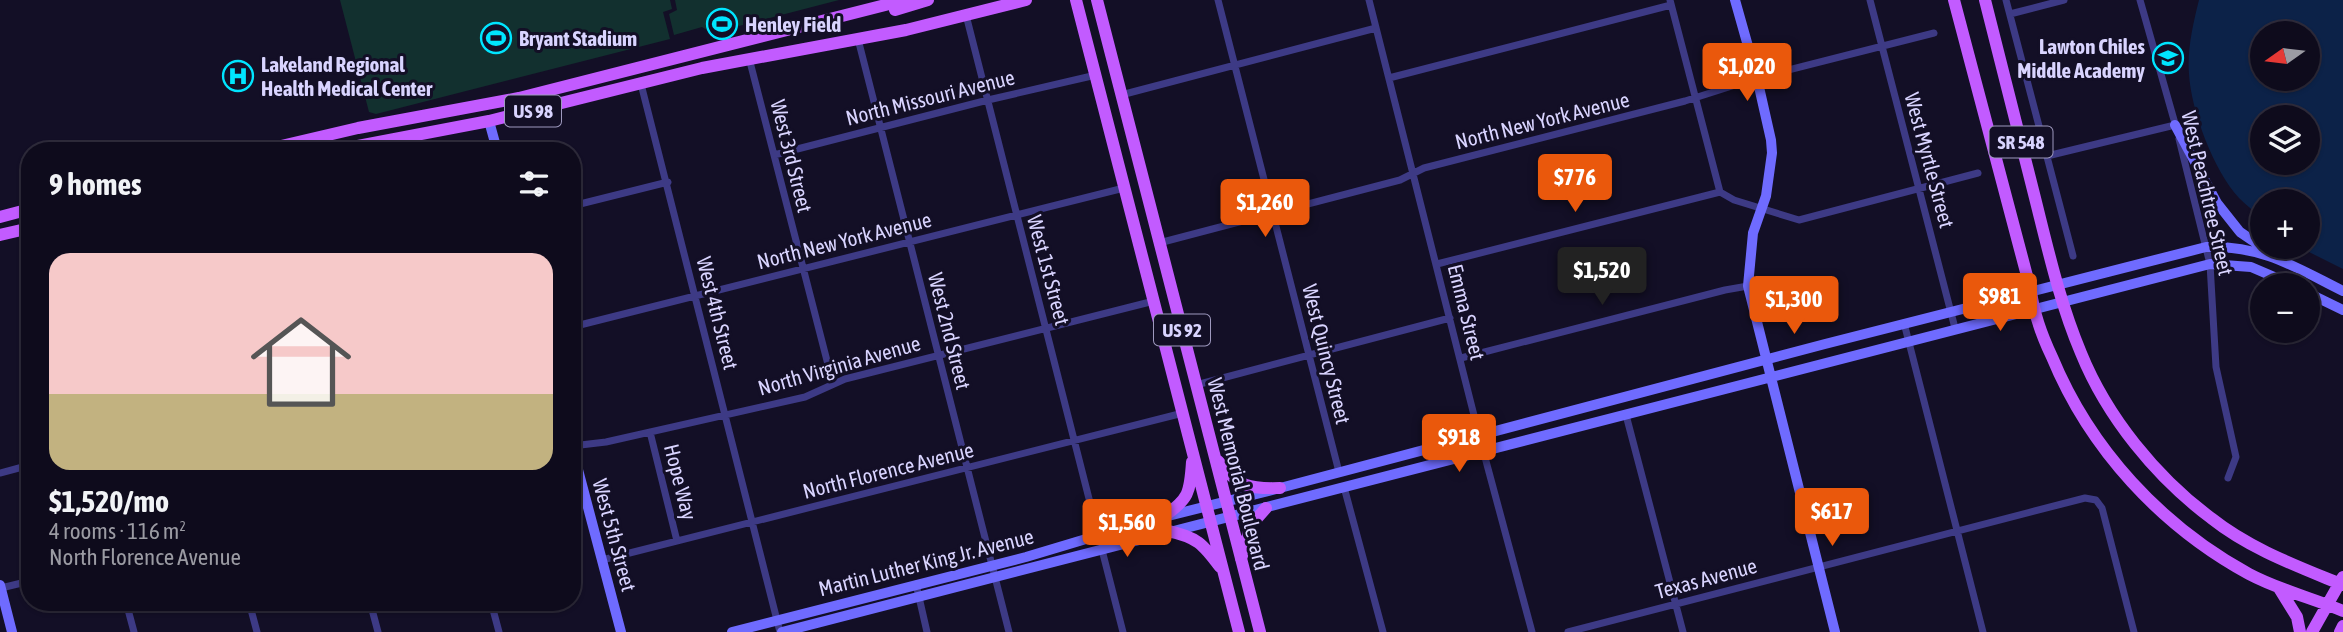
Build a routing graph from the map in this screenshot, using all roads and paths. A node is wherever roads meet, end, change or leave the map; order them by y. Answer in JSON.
{"nodes":[{"id":1,"x":905,"y":0,"type":"edge"},
{"id":2,"x":928,"y":0,"type":"edge"},
{"id":3,"x":1026,"y":0,"type":"edge"},
{"id":4,"x":1076,"y":0,"type":"edge"},
{"id":5,"x":1097,"y":0,"type":"edge"},
{"id":6,"x":1218,"y":0,"type":"edge"},
{"id":7,"x":1369,"y":0,"type":"edge"},
{"id":8,"x":1735,"y":0,"type":"edge"},
{"id":9,"x":1870,"y":0,"type":"edge"},
{"id":10,"x":1954,"y":0,"type":"edge"},
{"id":11,"x":1986,"y":0,"type":"edge"},
{"id":12,"x":2006,"y":0,"type":"edge"},
{"id":13,"x":2064,"y":0,"type":"edge"},
{"id":14,"x":2140,"y":0,"type":"edge"},
{"id":15,"x":1671,"y":3,"type":"edge"},
{"id":16,"x":2010,"y":14,"type":"junction"},
{"id":17,"x":966,"y":15,"type":"junction"},
{"id":18,"x":1376,"y":28,"type":"junction"},
{"id":19,"x":1934,"y":33,"type":"dead end"},
{"id":20,"x":858,"y":38,"type":"junction"},
{"id":21,"x":1882,"y":46,"type":"junction"},
{"id":22,"x":749,"y":58,"type":"junction"},
{"id":23,"x":1235,"y":65,"type":"junction"},
{"id":24,"x":1096,"y":75,"type":"junction"},
{"id":25,"x":1389,"y":78,"type":"junction"},
{"id":26,"x":1757,"y":78,"type":"junction"},
{"id":27,"x":641,"y":84,"type":"junction"},
{"id":28,"x":1121,"y":95,"type":"junction"},
{"id":29,"x":1696,"y":96,"type":"junction"},
{"id":30,"x":519,"y":98,"type":"junction"},
{"id":31,"x":988,"y":100,"type":"junction"},
{"id":32,"x":489,"y":121,"type":"junction"},
{"id":33,"x":2175,"y":125,"type":"junction"},
{"id":34,"x":880,"y":128,"type":"junction"},
{"id":35,"x":298,"y":142,"type":"edge"},
{"id":36,"x":394,"y":142,"type":"edge"},
{"id":37,"x":495,"y":142,"type":"edge"},
{"id":38,"x":774,"y":155,"type":"junction"},
{"id":39,"x":2048,"y":156,"type":"junction"},
{"id":40,"x":1978,"y":173,"type":"dead end"},
{"id":41,"x":1413,"y":174,"type":"junction"},
{"id":42,"x":668,"y":182,"type":"junction"},
{"id":43,"x":1124,"y":188,"type":"junction"},
{"id":44,"x":1919,"y":188,"type":"junction"},
{"id":45,"x":1720,"y":192,"type":"junction"},
{"id":46,"x":581,"y":204,"type":"edge"},
{"id":47,"x":1761,"y":209,"type":"junction"},
{"id":48,"x":21,"y":211,"type":"edge"},
{"id":49,"x":1272,"y":212,"type":"junction"},
{"id":50,"x":1016,"y":214,"type":"junction"},
{"id":51,"x":0,"y":217,"type":"edge"},
{"id":52,"x":21,"y":231,"type":"edge"},
{"id":53,"x":0,"y":235,"type":"edge"},
{"id":54,"x":910,"y":242,"type":"junction"},
{"id":55,"x":1159,"y":243,"type":"junction"},
{"id":56,"x":2206,"y":247,"type":"junction"},
{"id":57,"x":2073,"y":256,"type":"dead end"},
{"id":58,"x":2282,"y":261,"type":"junction"},
{"id":59,"x":1437,"y":264,"type":"junction"},
{"id":60,"x":2210,"y":264,"type":"junction"},
{"id":61,"x":802,"y":268,"type":"junction"},
{"id":62,"x":2265,"y":273,"type":"edge"},
{"id":63,"x":2057,"y":285,"type":"junction"},
{"id":64,"x":1748,"y":286,"type":"junction"},
{"id":65,"x":2031,"y":291,"type":"junction"},
{"id":66,"x":2343,"y":291,"type":"edge"},
{"id":67,"x":695,"y":295,"type":"junction"},
{"id":68,"x":2320,"y":299,"type":"edge"},
{"id":69,"x":1154,"y":301,"type":"junction"},
{"id":70,"x":2063,"y":302,"type":"junction"},
{"id":71,"x":2033,"y":309,"type":"junction"},
{"id":72,"x":2343,"y":310,"type":"edge"},
{"id":73,"x":1951,"y":312,"type":"junction"},
{"id":74,"x":1450,"y":318,"type":"junction"},
{"id":75,"x":1904,"y":323,"type":"junction"},
{"id":76,"x":581,"y":325,"type":"edge"},
{"id":77,"x":1046,"y":327,"type":"junction"},
{"id":78,"x":1955,"y":328,"type":"junction"},
{"id":79,"x":1908,"y":342,"type":"junction"},
{"id":80,"x":939,"y":355,"type":"junction"},
{"id":81,"x":1309,"y":355,"type":"junction"},
{"id":82,"x":1461,"y":358,"type":"junction"},
{"id":83,"x":1765,"y":360,"type":"junction"},
{"id":84,"x":1770,"y":376,"type":"junction"},
{"id":85,"x":833,"y":384,"type":"junction"},
{"id":86,"x":1196,"y":385,"type":"junction"},
{"id":87,"x":1183,"y":413,"type":"junction"},
{"id":88,"x":725,"y":415,"type":"junction"},
{"id":89,"x":1626,"y":415,"type":"junction"},
{"id":90,"x":650,"y":432,"type":"junction"},
{"id":91,"x":1479,"y":435,"type":"junction"},
{"id":92,"x":1075,"y":442,"type":"junction"},
{"id":93,"x":581,"y":446,"type":"edge"},
{"id":94,"x":1192,"y":451,"type":"junction"},
{"id":95,"x":1485,"y":451,"type":"junction"},
{"id":96,"x":1214,"y":455,"type":"junction"},
{"id":97,"x":21,"y":468,"type":"edge"},
{"id":98,"x":966,"y":468,"type":"junction"},
{"id":99,"x":1339,"y":472,"type":"junction"},
{"id":100,"x":0,"y":473,"type":"edge"},
{"id":101,"x":2228,"y":478,"type":"dead end"},
{"id":102,"x":581,"y":481,"type":"edge"},
{"id":103,"x":1344,"y":487,"type":"junction"},
{"id":104,"x":1280,"y":488,"type":"junction"},
{"id":105,"x":1226,"y":502,"type":"junction"},
{"id":106,"x":1208,"y":506,"type":"junction"},
{"id":107,"x":1266,"y":508,"type":"junction"},
{"id":108,"x":1229,"y":516,"type":"junction"},
{"id":109,"x":1163,"y":517,"type":"junction"},
{"id":110,"x":1211,"y":520,"type":"junction"},
{"id":111,"x":752,"y":522,"type":"junction"},
{"id":112,"x":1957,"y":530,"type":"junction"},
{"id":113,"x":1168,"y":531,"type":"junction"},
{"id":114,"x":1098,"y":534,"type":"junction"},
{"id":115,"x":677,"y":541,"type":"junction"},
{"id":116,"x":1102,"y":550,"type":"junction"},
{"id":117,"x":602,"y":560,"type":"junction"},
{"id":118,"x":1241,"y":560,"type":"junction"},
{"id":119,"x":1819,"y":567,"type":"junction"},
{"id":120,"x":993,"y":570,"type":"junction"},
{"id":121,"x":1224,"y":571,"type":"junction"},
{"id":122,"x":2342,"y":581,"type":"edge"},
{"id":123,"x":21,"y":583,"type":"edge"},
{"id":124,"x":916,"y":584,"type":"junction"},
{"id":125,"x":0,"y":587,"type":"edge"},
{"id":126,"x":2279,"y":588,"type":"junction"},
{"id":127,"x":919,"y":597,"type":"junction"},
{"id":128,"x":1676,"y":604,"type":"junction"},
{"id":129,"x":2328,"y":605,"type":"junction"},
{"id":130,"x":128,"y":611,"type":"edge"},
{"id":131,"x":251,"y":611,"type":"edge"},
{"id":132,"x":372,"y":611,"type":"edge"},
{"id":133,"x":493,"y":611,"type":"edge"},
{"id":134,"x":2343,"y":611,"type":"edge"},
{"id":135,"x":777,"y":620,"type":"junction"},
{"id":136,"x":2343,"y":626,"type":"edge"},
{"id":137,"x":12,"y":632,"type":"edge"},
{"id":138,"x":134,"y":632,"type":"edge"},
{"id":139,"x":257,"y":632,"type":"edge"},
{"id":140,"x":378,"y":632,"type":"edge"},
{"id":141,"x":499,"y":632,"type":"edge"},
{"id":142,"x":621,"y":632,"type":"edge"},
{"id":143,"x":732,"y":632,"type":"edge"},
{"id":144,"x":781,"y":632,"type":"edge"},
{"id":145,"x":928,"y":632,"type":"edge"},
{"id":146,"x":1009,"y":632,"type":"edge"},
{"id":147,"x":1123,"y":632,"type":"edge"},
{"id":148,"x":1239,"y":632,"type":"edge"},
{"id":149,"x":1260,"y":632,"type":"edge"},
{"id":150,"x":1383,"y":632,"type":"edge"},
{"id":151,"x":1532,"y":632,"type":"edge"},
{"id":152,"x":1568,"y":632,"type":"edge"},
{"id":153,"x":1683,"y":632,"type":"edge"},
{"id":154,"x":1835,"y":632,"type":"edge"},
{"id":155,"x":1983,"y":632,"type":"edge"},
{"id":156,"x":2134,"y":632,"type":"edge"},
{"id":157,"x":2300,"y":632,"type":"edge"},
{"id":158,"x":2312,"y":632,"type":"edge"},
{"id":159,"x":2340,"y":632,"type":"edge"}],
"edges":[{"from":1,"to":30,"type":"main road","number":"US 98"},
{"from":2,"to":22,"type":"main road"},
{"from":3,"to":17,"type":"main road","number":"US 98"},
{"from":4,"to":24,"type":"main road","name":"West Memorial Boulevard","number":"US 92"},
{"from":5,"to":28,"type":"main road","name":"West Memorial Boulevard","number":"US 92"},
{"from":6,"to":23,"type":"street","name":"West Quincy Street"},
{"from":7,"to":18,"type":"street","name":"Emma Street"},
{"from":8,"to":26,"type":"main road"},
{"from":9,"to":21,"type":"street","name":"West Myrtle Street"},
{"from":10,"to":65,"type":"main road","number":"SR 548"},
{"from":11,"to":63,"type":"main road","number":"SR 548"},
{"from":12,"to":16,"type":"street"},
{"from":13,"to":16,"type":"street"},
{"from":14,"to":33,"type":"street","name":"West Peachtree Street"},
{"from":15,"to":25,"type":"street"},
{"from":15,"to":29,"type":"street"},
{"from":16,"to":39,"type":"street"},
{"from":17,"to":20,"type":"main road","number":"US 98"},
{"from":17,"to":31,"type":"street","name":"West 1st Street"},
{"from":18,"to":23,"type":"street"},
{"from":18,"to":25,"type":"street","name":"Emma Street"},
{"from":19,"to":21,"type":"street","name":"North New York Avenue"},
{"from":20,"to":22,"type":"main road","number":"US 98"},
{"from":20,"to":34,"type":"street","name":"West 2nd Street"},
{"from":21,"to":26,"type":"street","name":"North New York Avenue"},
{"from":21,"to":44,"type":"street","name":"West Myrtle Street"},
{"from":22,"to":27,"type":"main road","number":"US 98"},
{"from":22,"to":38,"type":"street","name":"West 3rd Street"},
{"from":23,"to":28,"type":"street"},
{"from":23,"to":49,"type":"street","name":"West Quincy Street"},
{"from":24,"to":31,"type":"street","name":"North Missouri Avenue"},
{"from":24,"to":43,"type":"main road","name":"West Memorial Boulevard","number":"US 92"},
{"from":25,"to":41,"type":"street","name":"Emma Street"},
{"from":26,"to":29,"type":"street","name":"North New York Avenue"},
{"from":26,"to":47,"type":"main road"},
{"from":27,"to":32,"type":"main road","number":"US 98"},
{"from":27,"to":42,"type":"street","name":"West 4th Street"},
{"from":28,"to":55,"type":"main road","name":"West Memorial Boulevard","number":"US 92"},
{"from":29,"to":41,"type":"street","name":"North New York Avenue"},
{"from":29,"to":45,"type":"street"},
{"from":30,"to":32,"type":"main road"},
{"from":30,"to":35,"type":"main road","number":"US 98"},
{"from":31,"to":34,"type":"street","name":"North Missouri Avenue"},
{"from":31,"to":50,"type":"street","name":"West 1st Street"},
{"from":32,"to":36,"type":"main road","number":"US 98"},
{"from":32,"to":37,"type":"main road"},
{"from":33,"to":39,"type":"street"},
{"from":33,"to":56,"type":"street","name":"West Peachtree Street"},
{"from":33,"to":58,"type":"main road"},
{"from":34,"to":38,"type":"street","name":"North Missouri Avenue"},
{"from":34,"to":54,"type":"street","name":"West 2nd Street"},
{"from":38,"to":61,"type":"street","name":"West 3rd Street"},
{"from":39,"to":57,"type":"street"},
{"from":40,"to":44,"type":"street"},
{"from":41,"to":49,"type":"street","name":"North New York Avenue"},
{"from":41,"to":59,"type":"street","name":"Emma Street"},
{"from":42,"to":46,"type":"street"},
{"from":42,"to":67,"type":"street","name":"West 4th Street"},
{"from":43,"to":50,"type":"street","name":"North New York Avenue"},
{"from":43,"to":69,"type":"main road","name":"West Memorial Boulevard","number":"US 92"},
{"from":44,"to":47,"type":"street"},
{"from":44,"to":73,"type":"street","name":"West Myrtle Street"},
{"from":45,"to":47,"type":"street"},
{"from":45,"to":59,"type":"street"},
{"from":47,"to":64,"type":"main road"},
{"from":48,"to":51,"type":"main road"},
{"from":49,"to":55,"type":"street","name":"North New York Avenue"},
{"from":49,"to":81,"type":"street","name":"West Quincy Street"},
{"from":50,"to":54,"type":"street","name":"North New York Avenue"},
{"from":50,"to":77,"type":"street","name":"West 1st Street"},
{"from":52,"to":53,"type":"main road"},
{"from":54,"to":61,"type":"street","name":"North New York Avenue"},
{"from":54,"to":80,"type":"street","name":"West 2nd Street"},
{"from":55,"to":86,"type":"main road","name":"West Memorial Boulevard","number":"US 92"},
{"from":56,"to":58,"type":"main road","name":"Martin Luther King Jr. Avenue"},
{"from":56,"to":60,"type":"street","name":"West Peachtree Street"},
{"from":56,"to":63,"type":"main road","name":"Martin Luther King Jr. Avenue"},
{"from":58,"to":66,"type":"main road","name":"Martin Luther King Jr. Avenue"},
{"from":59,"to":74,"type":"street","name":"Emma Street"},
{"from":60,"to":62,"type":"main road","name":"Martin Luther King Jr. Avenue"},
{"from":60,"to":70,"type":"main road","name":"Martin Luther King Jr. Avenue"},
{"from":60,"to":101,"type":"street","name":"West Peachtree Street"},
{"from":61,"to":67,"type":"street","name":"North New York Avenue"},
{"from":61,"to":85,"type":"street","name":"West 3rd Street"},
{"from":63,"to":65,"type":"main road","name":"Martin Luther King Jr. Avenue"},
{"from":63,"to":70,"type":"main road","number":"SR 548"},
{"from":64,"to":82,"type":"street"},
{"from":64,"to":83,"type":"main road"},
{"from":65,"to":71,"type":"main road","number":"SR 548"},
{"from":65,"to":73,"type":"main road","name":"Martin Luther King Jr. Avenue"},
{"from":67,"to":76,"type":"street","name":"North New York Avenue"},
{"from":67,"to":88,"type":"street","name":"West 4th Street"},
{"from":68,"to":72,"type":"main road"},
{"from":69,"to":77,"type":"street","name":"North Virginia Avenue"},
{"from":69,"to":87,"type":"main road","name":"West Memorial Boulevard","number":"US 92"},
{"from":70,"to":71,"type":"main road","name":"Martin Luther King Jr. Avenue"},
{"from":70,"to":122,"type":"main road","number":"SR 548"},
{"from":71,"to":78,"type":"main road","name":"Martin Luther King Jr. Avenue"},
{"from":71,"to":126,"type":"main road","number":"SR 548"},
{"from":73,"to":75,"type":"main road","name":"Martin Luther King Jr. Avenue"},
{"from":73,"to":78,"type":"street","name":"West Myrtle Street"},
{"from":74,"to":81,"type":"street"},
{"from":74,"to":82,"type":"street","name":"Emma Street"},
{"from":75,"to":79,"type":"street"},
{"from":75,"to":83,"type":"main road","name":"Martin Luther King Jr. Avenue"},
{"from":77,"to":80,"type":"street","name":"North Virginia Avenue"},
{"from":77,"to":92,"type":"street","name":"West 1st Street"},
{"from":78,"to":79,"type":"main road","name":"Martin Luther King Jr. Avenue"},
{"from":79,"to":84,"type":"main road","name":"Martin Luther King Jr. Avenue"},
{"from":79,"to":112,"type":"street"},
{"from":80,"to":85,"type":"street","name":"North Virginia Avenue"},
{"from":80,"to":98,"type":"street","name":"West 2nd Street"},
{"from":81,"to":86,"type":"street"},
{"from":81,"to":99,"type":"street","name":"West Quincy Street"},
{"from":82,"to":91,"type":"street","name":"Emma Street"},
{"from":83,"to":84,"type":"main road"},
{"from":83,"to":91,"type":"main road","name":"Martin Luther King Jr. Avenue"},
{"from":84,"to":89,"type":"main road","name":"Martin Luther King Jr. Avenue"},
{"from":84,"to":119,"type":"main road"},
{"from":85,"to":88,"type":"street","name":"North Virginia Avenue"},
{"from":86,"to":96,"type":"main road","name":"West Memorial Boulevard","number":"US 92"},
{"from":87,"to":92,"type":"street","name":"North Florence Avenue"},
{"from":87,"to":94,"type":"main road","name":"West Memorial Boulevard","number":"US 92"},
{"from":88,"to":90,"type":"street","name":"North Virginia Avenue"},
{"from":88,"to":111,"type":"street","name":"West 4th Street"},
{"from":89,"to":95,"type":"main road","name":"Martin Luther King Jr. Avenue"},
{"from":89,"to":128,"type":"street"},
{"from":90,"to":93,"type":"street","name":"North Virginia Avenue"},
{"from":90,"to":115,"type":"street","name":"Hope Way"},
{"from":91,"to":95,"type":"street","name":"Emma Street"},
{"from":91,"to":99,"type":"main road","name":"Martin Luther King Jr. Avenue"},
{"from":92,"to":98,"type":"street","name":"North Florence Avenue"},
{"from":92,"to":114,"type":"street","name":"West 1st Street"},
{"from":94,"to":106,"type":"main road","name":"West Memorial Boulevard","number":"US 92"},
{"from":94,"to":109,"type":"main road"},
{"from":95,"to":103,"type":"main road","name":"Martin Luther King Jr. Avenue"},
{"from":95,"to":151,"type":"street","name":"Emma Street"},
{"from":96,"to":104,"type":"main road"},
{"from":96,"to":105,"type":"main road","name":"West Memorial Boulevard","number":"US 92"},
{"from":97,"to":100,"type":"street"},
{"from":98,"to":111,"type":"street","name":"North Florence Avenue"},
{"from":98,"to":120,"type":"street","name":"West 2nd Street"},
{"from":99,"to":104,"type":"main road","name":"Martin Luther King Jr. Avenue"},
{"from":102,"to":117,"type":"main road","name":"West 5th Street"},
{"from":103,"to":107,"type":"main road","name":"Martin Luther King Jr. Avenue"},
{"from":103,"to":150,"type":"street"},
{"from":104,"to":105,"type":"main road","name":"Martin Luther King Jr. Avenue"},
{"from":105,"to":106,"type":"main road","name":"Martin Luther King Jr. Avenue"},
{"from":105,"to":108,"type":"main road","name":"West Memorial Boulevard","number":"US 92"},
{"from":106,"to":109,"type":"main road","name":"Martin Luther King Jr. Avenue"},
{"from":106,"to":110,"type":"main road","name":"West Memorial Boulevard","number":"US 92"},
{"from":107,"to":108,"type":"main road","name":"Martin Luther King Jr. Avenue"},
{"from":107,"to":118,"type":"main road"},
{"from":108,"to":110,"type":"main road","name":"Martin Luther King Jr. Avenue"},
{"from":108,"to":118,"type":"main road","name":"West Memorial Boulevard","number":"US 92"},
{"from":109,"to":114,"type":"main road","name":"Martin Luther King Jr. Avenue"},
{"from":110,"to":113,"type":"main road","name":"Martin Luther King Jr. Avenue"},
{"from":110,"to":121,"type":"main road","name":"West Memorial Boulevard","number":"US 92"},
{"from":111,"to":115,"type":"street","name":"North Florence Avenue"},
{"from":111,"to":135,"type":"street","name":"West 4th Street"},
{"from":112,"to":119,"type":"street","name":"Texas Avenue"},
{"from":112,"to":155,"type":"street"},
{"from":112,"to":156,"type":"street","name":"Texas Avenue"},
{"from":113,"to":116,"type":"main road","name":"Martin Luther King Jr. Avenue"},
{"from":113,"to":121,"type":"main road"},
{"from":114,"to":120,"type":"main road","name":"Martin Luther King Jr. Avenue"},
{"from":115,"to":117,"type":"street","name":"North Florence Avenue"},
{"from":116,"to":120,"type":"main road","name":"Martin Luther King Jr. Avenue"},
{"from":116,"to":147,"type":"street"},
{"from":117,"to":142,"type":"main road","name":"West 5th Street"},
{"from":118,"to":149,"type":"main road","name":"West Memorial Boulevard","number":"US 92"},
{"from":119,"to":128,"type":"street","name":"Texas Avenue"},
{"from":119,"to":154,"type":"main road"},
{"from":120,"to":124,"type":"main road","name":"Martin Luther King Jr. Avenue"},
{"from":120,"to":127,"type":"main road","name":"Martin Luther King Jr. Avenue"},
{"from":120,"to":146,"type":"street","name":"West 2nd Street"},
{"from":121,"to":148,"type":"main road","name":"West Memorial Boulevard","number":"US 92"},
{"from":122,"to":129,"type":"main road"},
{"from":123,"to":125,"type":"street"},
{"from":124,"to":127,"type":"street"},
{"from":124,"to":135,"type":"main road","name":"Martin Luther King Jr. Avenue"},
{"from":125,"to":137,"type":"main road"},
{"from":126,"to":129,"type":"main road","number":"SR 548"},
{"from":126,"to":157,"type":"main road"},
{"from":127,"to":144,"type":"main road","name":"Martin Luther King Jr. Avenue"},
{"from":127,"to":145,"type":"street"},
{"from":128,"to":152,"type":"street","name":"Texas Avenue"},
{"from":128,"to":153,"type":"street"},
{"from":129,"to":134,"type":"main road","number":"SR 548"},
{"from":129,"to":158,"type":"main road"},
{"from":130,"to":138,"type":"street"},
{"from":131,"to":139,"type":"street"},
{"from":132,"to":140,"type":"street"},
{"from":133,"to":141,"type":"street"},
{"from":135,"to":143,"type":"main road","name":"Martin Luther King Jr. Avenue"},
{"from":135,"to":144,"type":"street","name":"West 4th Street"},
{"from":136,"to":159,"type":"main road"}]}
